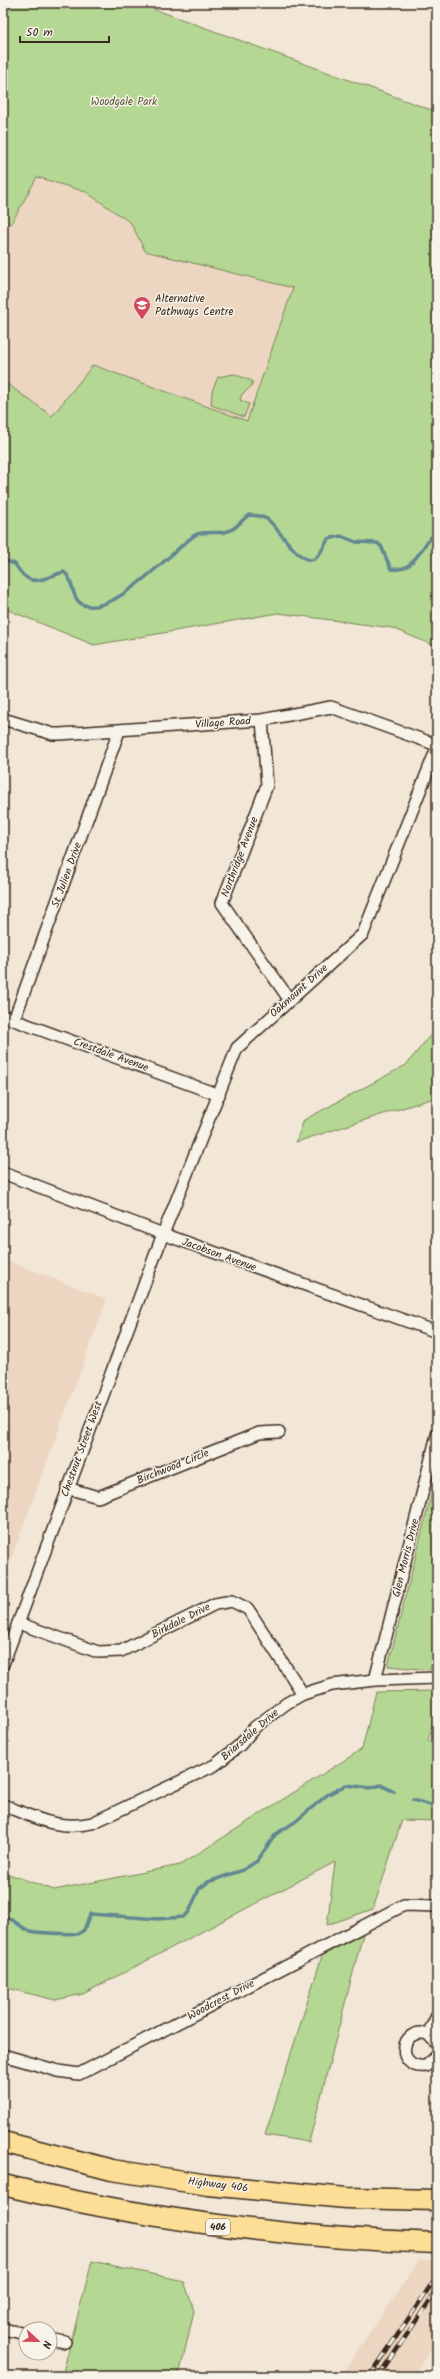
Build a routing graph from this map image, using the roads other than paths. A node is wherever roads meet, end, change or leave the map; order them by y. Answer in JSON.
{"nodes":[{"id":1,"x":3,"y":719,"type":"edge"},
{"id":2,"x":262,"y":720,"type":"junction"},
{"id":3,"x":120,"y":731,"type":"junction"},
{"id":4,"x":437,"y":744,"type":"edge"},
{"id":5,"x":437,"y":748,"type":"edge"},
{"id":6,"x":289,"y":999,"type":"junction"},
{"id":7,"x":3,"y":1016,"type":"edge"},
{"id":8,"x":14,"y":1020,"type":"junction"},
{"id":9,"x":219,"y":1095,"type":"junction"},
{"id":10,"x":3,"y":1173,"type":"edge"},
{"id":11,"x":163,"y":1234,"type":"junction"},
{"id":12,"x":437,"y":1332,"type":"edge"},
{"id":13,"x":279,"y":1432,"type":"dead end"},
{"id":14,"x":437,"y":1435,"type":"edge"},
{"id":15,"x":67,"y":1488,"type":"junction"},
{"id":16,"x":18,"y":1623,"type":"junction"},
{"id":17,"x":3,"y":1664,"type":"edge"},
{"id":18,"x":436,"y":1676,"type":"edge"},
{"id":19,"x":375,"y":1680,"type":"junction"},
{"id":20,"x":303,"y":1694,"type":"junction"},
{"id":21,"x":3,"y":1805,"type":"edge"},
{"id":22,"x":437,"y":1906,"type":"edge"},
{"id":23,"x":437,"y":2016,"type":"edge"},
{"id":24,"x":428,"y":2034,"type":"junction"},
{"id":25,"x":437,"y":2044,"type":"edge"},
{"id":26,"x":3,"y":2055,"type":"edge"},
{"id":27,"x":437,"y":2056,"type":"edge"},
{"id":28,"x":3,"y":2142,"type":"edge"},
{"id":29,"x":3,"y":2185,"type":"edge"},
{"id":30,"x":437,"y":2200,"type":"edge"},
{"id":31,"x":437,"y":2243,"type":"edge"},
{"id":32,"x":3,"y":2329,"type":"edge"},
{"id":33,"x":18,"y":2332,"type":"edge"},
{"id":34,"x":58,"y":2341,"type":"edge"},
{"id":35,"x":65,"y":2342,"type":"dead end"}],
"edges":[{"from":1,"to":3,"type":"street","name":"Village Road"},
{"from":2,"to":3,"type":"street","name":"Village Road"},
{"from":2,"to":4,"type":"street","name":"Village Road"},
{"from":2,"to":6,"type":"street","name":"Northridge Avenue"},
{"from":3,"to":8,"type":"street","name":"St Julien Drive"},
{"from":5,"to":6,"type":"street","name":"Oakmount Drive"},
{"from":6,"to":9,"type":"street","name":"Oakmount Drive"},
{"from":7,"to":8,"type":"street","name":"Crestdale Avenue"},
{"from":8,"to":9,"type":"street","name":"Crestdale Avenue"},
{"from":9,"to":11,"type":"street","name":"Oakmount Drive"},
{"from":10,"to":11,"type":"street","name":"Jacobson Avenue"},
{"from":11,"to":12,"type":"street","name":"Jacobson Avenue"},
{"from":11,"to":15,"type":"street","name":"Chestnut Street West"},
{"from":13,"to":15,"type":"street","name":"Birchwood Circle"},
{"from":14,"to":19,"type":"street","name":"Glen Morris Drive"},
{"from":15,"to":16,"type":"street","name":"Chestnut Street West"},
{"from":16,"to":17,"type":"street","name":"Chestnut Street West"},
{"from":16,"to":20,"type":"street","name":"Birkdale Drive"},
{"from":18,"to":19,"type":"street","name":"Briarsdale Drive"},
{"from":19,"to":20,"type":"street","name":"Briarsdale Drive"},
{"from":20,"to":21,"type":"street","name":"Briarsdale Drive"},
{"from":22,"to":26,"type":"street","name":"Woodcrest Drive"},
{"from":23,"to":24,"type":"street"},
{"from":24,"to":25,"type":"street"},
{"from":24,"to":27,"type":"street"},
{"from":28,"to":30,"type":"highway","name":"Highway 406"},
{"from":29,"to":31,"type":"highway","number":"406"},
{"from":32,"to":33,"type":"street"},
{"from":34,"to":35,"type":"street"}]}
